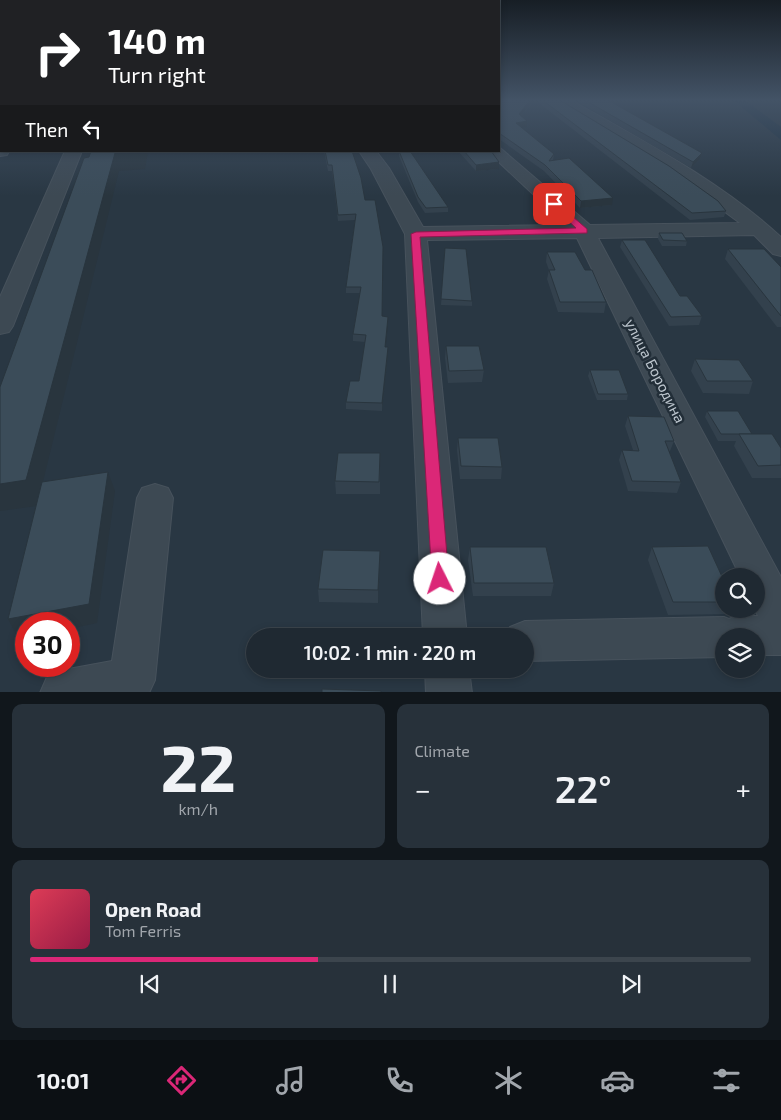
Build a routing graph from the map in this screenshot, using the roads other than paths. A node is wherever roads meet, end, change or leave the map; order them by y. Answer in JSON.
{"nodes":[{"id":1,"x":613,"y":131,"type":"edge"},
{"id":2,"x":74,"y":152,"type":"edge"},
{"id":3,"x":368,"y":152,"type":"edge"},
{"id":4,"x":497,"y":152,"type":"edge"},
{"id":5,"x":762,"y":229,"type":"junction"},
{"id":6,"x":584,"y":231,"type":"junction"},
{"id":7,"x":416,"y":234,"type":"junction"},
{"id":8,"x":781,"y":249,"type":"edge"},
{"id":9,"x":0,"y":326,"type":"edge"},
{"id":10,"x":155,"y":498,"type":"dead end"},
{"id":11,"x":781,"y":618,"type":"edge"},
{"id":12,"x":444,"y":628,"type":"edge"},
{"id":13,"x":765,"y":635,"type":"edge"},
{"id":14,"x":781,"y":635,"type":"edge"},
{"id":15,"x":715,"y":636,"type":"edge"},
{"id":16,"x":534,"y":641,"type":"edge"},
{"id":17,"x":448,"y":678,"type":"edge"},
{"id":18,"x":63,"y":692,"type":"edge"},
{"id":19,"x":449,"y":692,"type":"edge"}],
"edges":[{"from":1,"to":5,"type":"street"},
{"from":2,"to":9,"type":"street"},
{"from":3,"to":7,"type":"street"},
{"from":4,"to":6,"type":"street","name":"улица Бородина"},
{"from":5,"to":6,"type":"street"},
{"from":5,"to":8,"type":"street"},
{"from":6,"to":7,"type":"street"},
{"from":6,"to":11,"type":"street","name":"улица Бородина"},
{"from":7,"to":12,"type":"street"},
{"from":10,"to":18,"type":"street"},
{"from":13,"to":14,"type":"street"},
{"from":15,"to":16,"type":"street"},
{"from":17,"to":19,"type":"street"}]}
